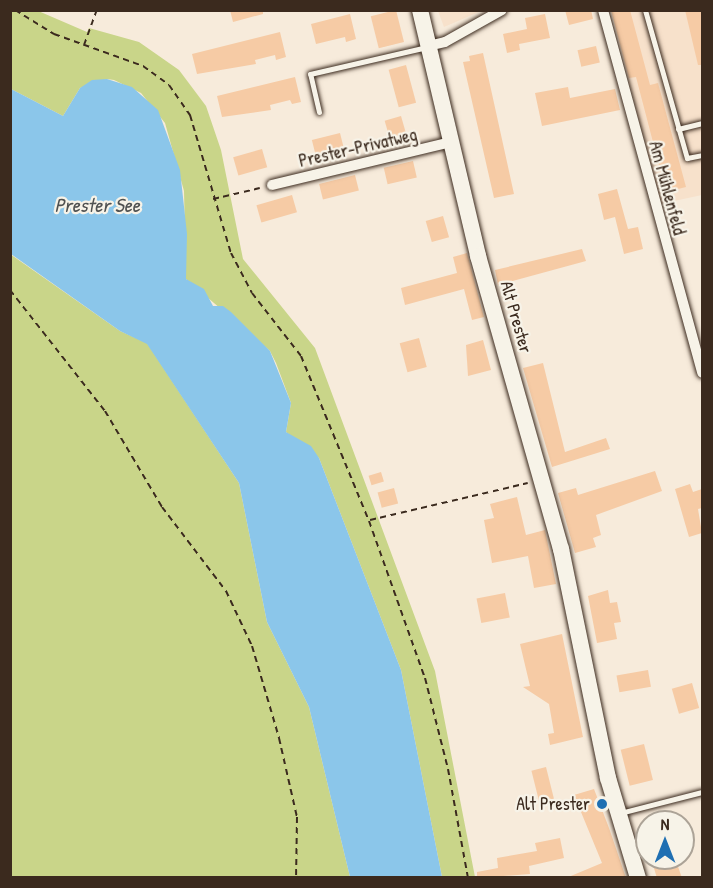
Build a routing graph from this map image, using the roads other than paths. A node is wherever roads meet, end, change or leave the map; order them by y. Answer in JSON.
{"nodes":[{"id":1,"x":420,"y":10,"type":"edge"},
{"id":2,"x":502,"y":10,"type":"edge"},
{"id":3,"x":603,"y":10,"type":"edge"},
{"id":4,"x":645,"y":10,"type":"edge"},
{"id":5,"x":429,"y":46,"type":"junction"},
{"id":6,"x":319,"y":112,"type":"dead end"},
{"id":7,"x":702,"y":123,"type":"edge"},
{"id":8,"x":678,"y":129,"type":"junction"},
{"id":9,"x":451,"y":142,"type":"junction"},
{"id":10,"x":702,"y":155,"type":"edge"},
{"id":11,"x":272,"y":185,"type":"road end"},
{"id":12,"x":702,"y":373,"type":"edge"},
{"id":13,"x":702,"y":792,"type":"edge"},
{"id":14,"x":618,"y":813,"type":"junction"},
{"id":15,"x":639,"y":878,"type":"edge"}],
"edges":[{"from":1,"to":5,"type":"main road","name":"Alt Prester"},
{"from":2,"to":5,"type":"street"},
{"from":3,"to":12,"type":"street","name":"Am Mühlenfeld"},
{"from":4,"to":8,"type":"lane"},
{"from":5,"to":6,"type":"lane"},
{"from":5,"to":9,"type":"main road","name":"Alt Prester"},
{"from":7,"to":8,"type":"lane"},
{"from":8,"to":10,"type":"lane"},
{"from":9,"to":11,"type":"street","name":"Prester-Privatweg"},
{"from":9,"to":14,"type":"main road","name":"Alt Prester"},
{"from":13,"to":14,"type":"lane"},
{"from":14,"to":15,"type":"main road","name":"Alt Prester"}]}
